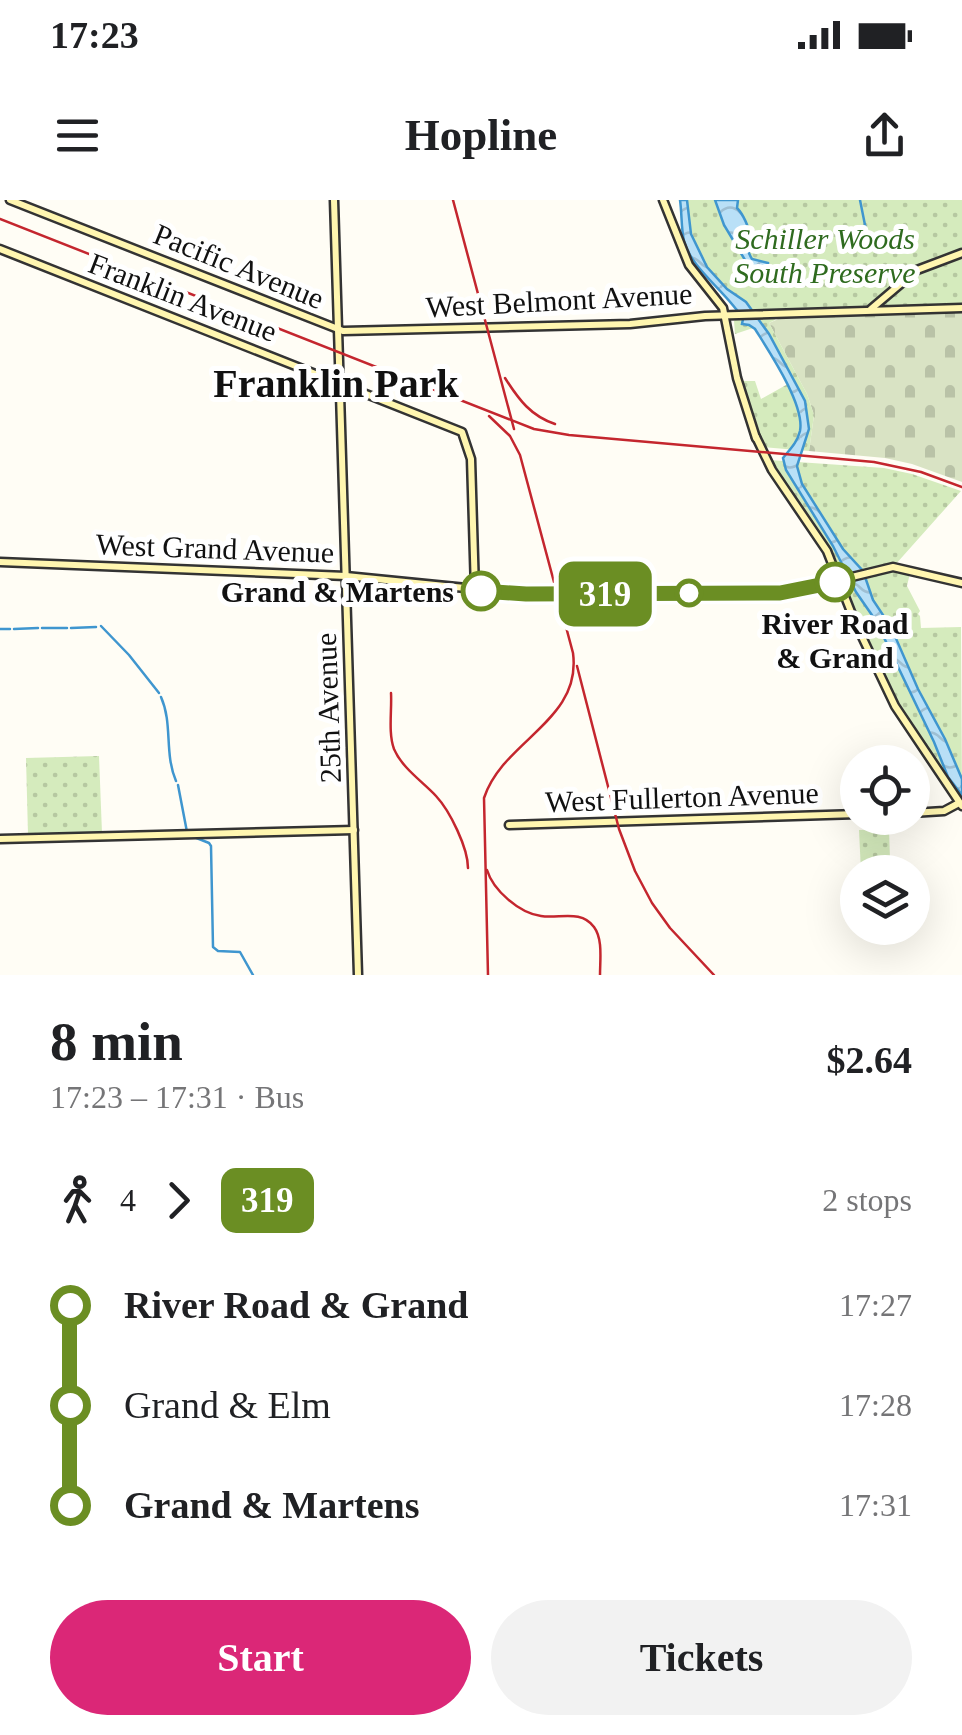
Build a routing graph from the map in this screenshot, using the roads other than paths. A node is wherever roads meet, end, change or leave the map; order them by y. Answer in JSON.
{"nodes":[{"id":1,"x":10,"y":200,"type":"edge"},
{"id":2,"x":334,"y":200,"type":"edge"},
{"id":3,"x":663,"y":200,"type":"edge"},
{"id":4,"x":0,"y":250,"type":"edge"},
{"id":5,"x":962,"y":252,"type":"edge"},
{"id":6,"x":962,"y":308,"type":"edge"},
{"id":7,"x":869,"y":311,"type":"junction"},
{"id":8,"x":727,"y":315,"type":"junction"},
{"id":9,"x":339,"y":330,"type":"junction"},
{"id":10,"x":340,"y":383,"type":"junction"},
{"id":11,"x":0,"y":562,"type":"edge"},
{"id":12,"x":346,"y":576,"type":"junction"},
{"id":13,"x":839,"y":581,"type":"junction"},
{"id":14,"x":962,"y":583,"type":"edge"},
{"id":15,"x":476,"y":590,"type":"junction"},
{"id":16,"x":961,"y":802,"type":"edge"},
{"id":17,"x":930,"y":812,"type":"edge"},
{"id":18,"x":840,"y":815,"type":"edge"},
{"id":19,"x":508,"y":826,"type":"dead end"},
{"id":20,"x":354,"y":830,"type":"junction"},
{"id":21,"x":0,"y":839,"type":"edge"},
{"id":22,"x":358,"y":975,"type":"edge"}],
"edges":[{"from":1,"to":9,"type":"main road","name":"Pacific Avenue"},
{"from":2,"to":9,"type":"main road","name":"25th Avenue"},
{"from":3,"to":8,"type":"main road"},
{"from":4,"to":10,"type":"main road","name":"Franklin Avenue"},
{"from":5,"to":7,"type":"main road"},
{"from":6,"to":7,"type":"main road","name":"West Belmont Avenue"},
{"from":7,"to":8,"type":"main road","name":"West Belmont Avenue"},
{"from":8,"to":9,"type":"main road","name":"West Belmont Avenue"},
{"from":8,"to":13,"type":"main road"},
{"from":9,"to":10,"type":"main road","name":"25th Avenue"},
{"from":10,"to":12,"type":"main road","name":"25th Avenue"},
{"from":10,"to":15,"type":"main road","name":"Franklin Avenue"},
{"from":11,"to":12,"type":"main road","name":"West Grand Avenue"},
{"from":12,"to":15,"type":"main road","name":"West Grand Avenue"},
{"from":12,"to":20,"type":"main road","name":"25th Avenue"},
{"from":13,"to":14,"type":"main road","name":"West Grand Avenue"},
{"from":13,"to":15,"type":"main road","name":"West Grand Avenue"},
{"from":13,"to":16,"type":"main road"},
{"from":16,"to":17,"type":"main road"},
{"from":18,"to":19,"type":"main road","name":"West Fullerton Avenue"},
{"from":20,"to":21,"type":"main road"},
{"from":20,"to":22,"type":"main road","name":"25th Avenue"}]}
